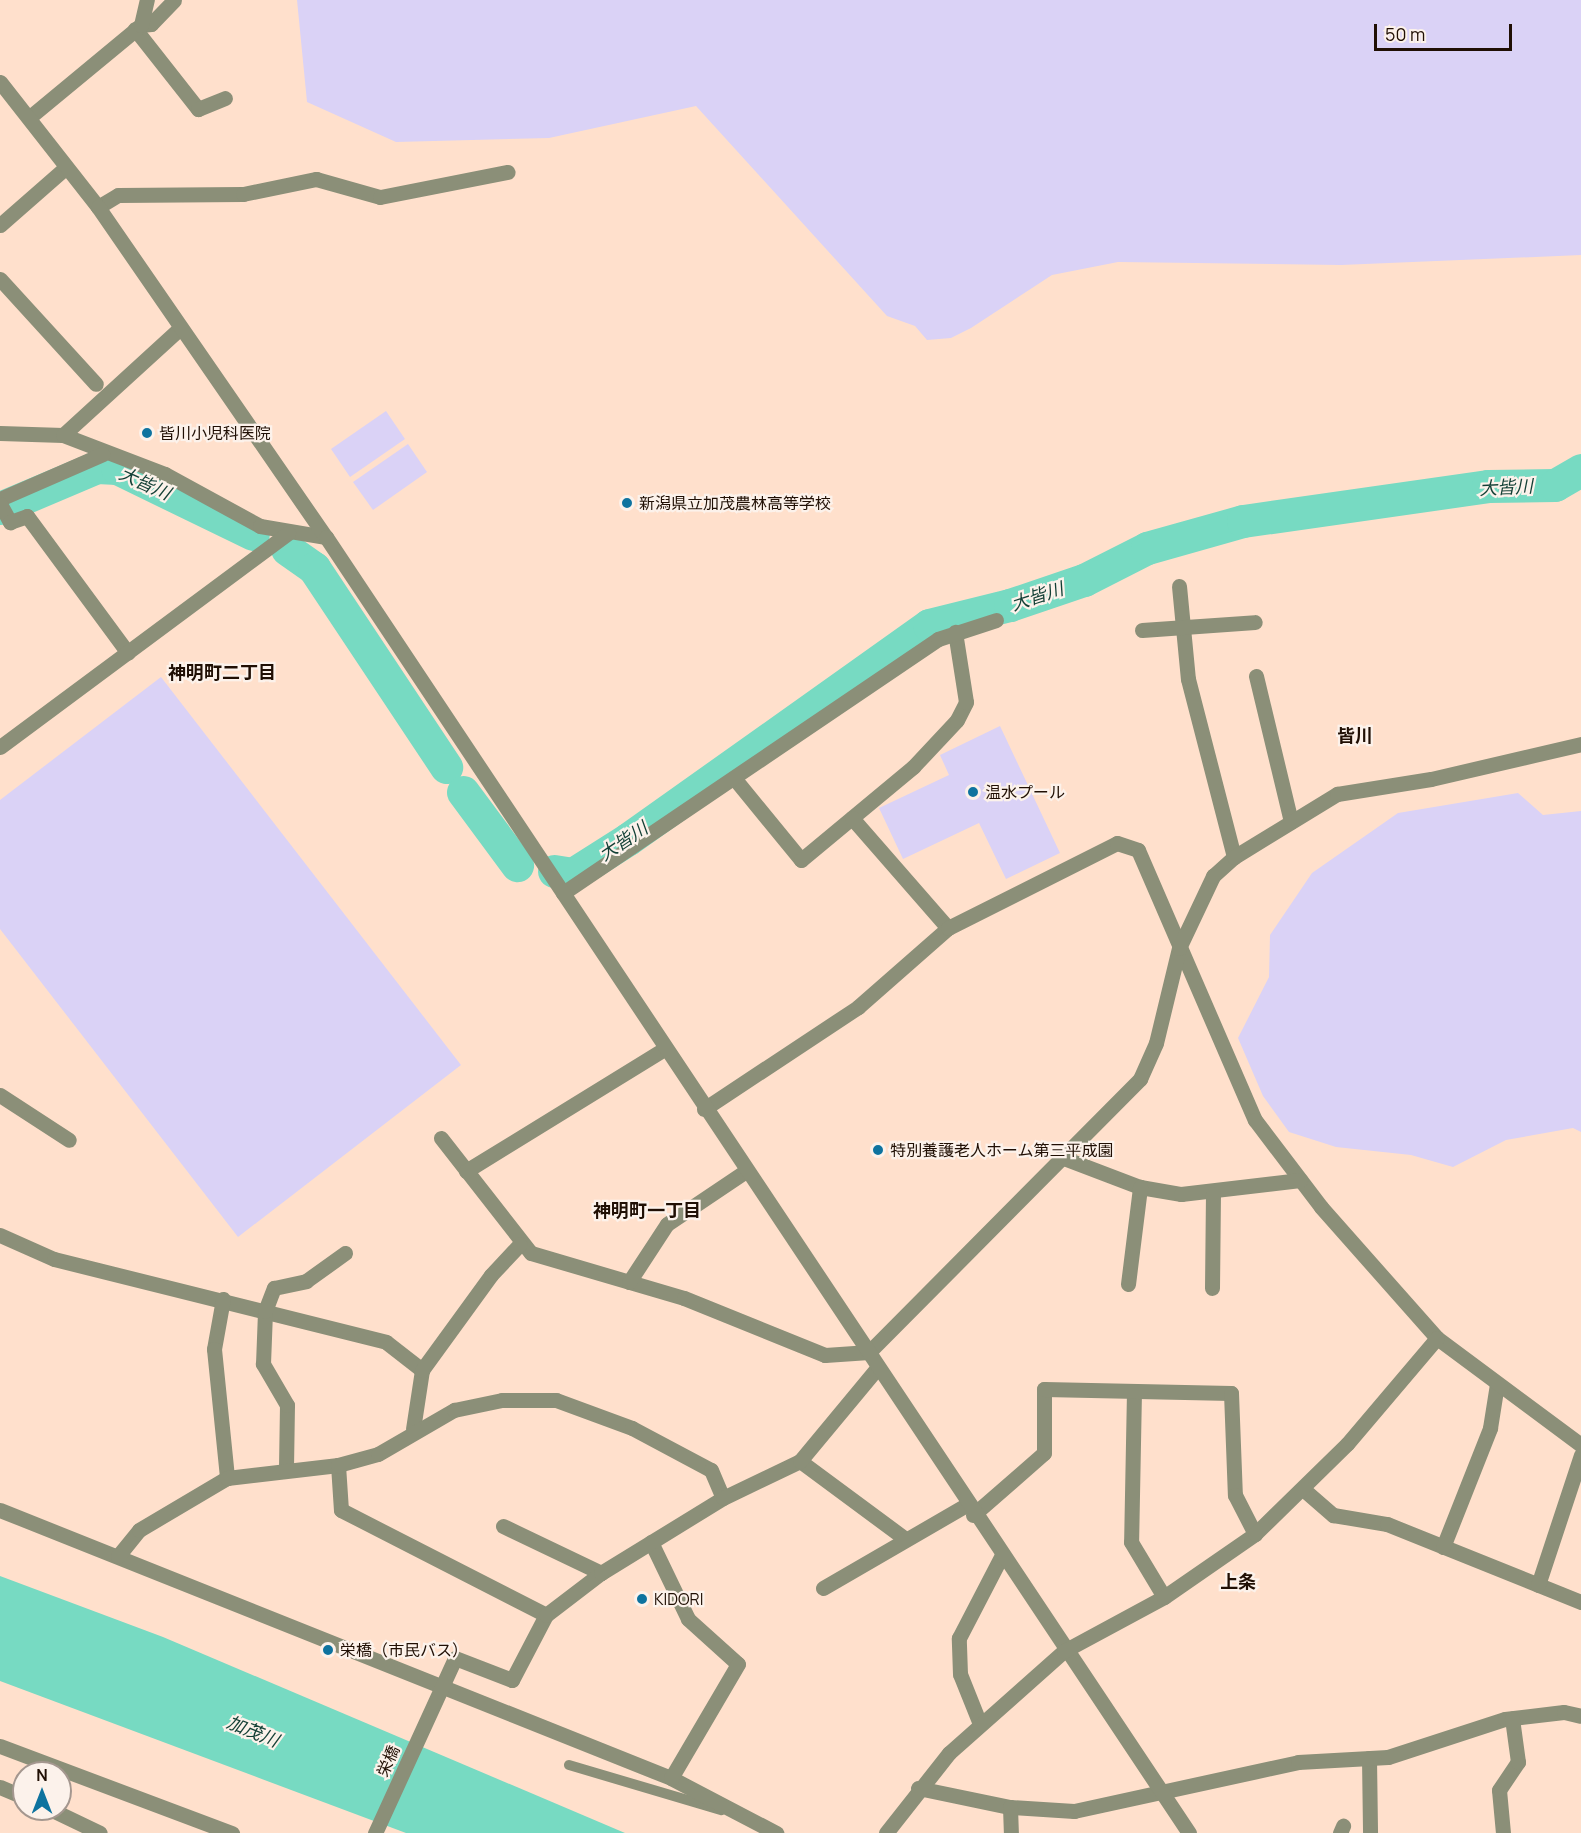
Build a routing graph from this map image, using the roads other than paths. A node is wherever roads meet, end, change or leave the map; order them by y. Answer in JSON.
{"nodes":[{"id":1,"x":147,"y":0,"type":"edge"},
{"id":2,"x":174,"y":0,"type":"edge"},
{"id":3,"x":138,"y":27,"type":"junction"},
{"id":4,"x":0,"y":82,"type":"edge"},
{"id":5,"x":225,"y":98,"type":"dead end"},
{"id":6,"x":31,"y":116,"type":"junction"},
{"id":7,"x":65,"y":168,"type":"junction"},
{"id":8,"x":508,"y":172,"type":"dead end"},
{"id":9,"x":98,"y":207,"type":"junction"},
{"id":10,"x":0,"y":225,"type":"edge"},
{"id":11,"x":0,"y":279,"type":"edge"},
{"id":12,"x":179,"y":329,"type":"junction"},
{"id":13,"x":96,"y":384,"type":"dead end"},
{"id":14,"x":0,"y":433,"type":"edge"},
{"id":15,"x":63,"y":435,"type":"junction"},
{"id":16,"x":103,"y":454,"type":"junction"},
{"id":17,"x":0,"y":499,"type":"edge"},
{"id":18,"x":0,"y":504,"type":"edge"},
{"id":19,"x":288,"y":533,"type":"junction"},
{"id":20,"x":326,"y":537,"type":"junction"},
{"id":21,"x":1179,"y":586,"type":"dead end"},
{"id":22,"x":996,"y":620,"type":"dead end"},
{"id":23,"x":1255,"y":622,"type":"dead end"},
{"id":24,"x":1183,"y":628,"type":"junction"},
{"id":25,"x":1142,"y":630,"type":"dead end"},
{"id":26,"x":955,"y":632,"type":"junction"},
{"id":27,"x":128,"y":653,"type":"junction"},
{"id":28,"x":1256,"y":676,"type":"dead end"},
{"id":29,"x":1581,"y":744,"type":"edge"},
{"id":30,"x":0,"y":747,"type":"edge"},
{"id":31,"x":734,"y":778,"type":"junction"},
{"id":32,"x":852,"y":818,"type":"junction"},
{"id":33,"x":1291,"y":822,"type":"junction"},
{"id":34,"x":1234,"y":857,"type":"junction"},
{"id":35,"x":563,"y":893,"type":"junction"},
{"id":36,"x":948,"y":928,"type":"junction"},
{"id":37,"x":1179,"y":948,"type":"junction"},
{"id":38,"x":664,"y":1049,"type":"junction"},
{"id":39,"x":0,"y":1095,"type":"edge"},
{"id":40,"x":704,"y":1109,"type":"junction"},
{"id":41,"x":441,"y":1137,"type":"dead end"},
{"id":42,"x":69,"y":1140,"type":"dead end"},
{"id":43,"x":1061,"y":1157,"type":"junction"},
{"id":44,"x":466,"y":1171,"type":"junction"},
{"id":45,"x":746,"y":1171,"type":"junction"},
{"id":46,"x":1300,"y":1180,"type":"junction"},
{"id":47,"x":1140,"y":1187,"type":"junction"},
{"id":48,"x":1213,"y":1194,"type":"junction"},
{"id":49,"x":0,"y":1235,"type":"edge"},
{"id":50,"x":520,"y":1244,"type":"junction"},
{"id":51,"x":345,"y":1253,"type":"dead end"},
{"id":52,"x":629,"y":1282,"type":"junction"},
{"id":53,"x":1128,"y":1284,"type":"dead end"},
{"id":54,"x":1212,"y":1288,"type":"dead end"},
{"id":55,"x":223,"y":1299,"type":"junction"},
{"id":56,"x":265,"y":1311,"type":"junction"},
{"id":57,"x":1437,"y":1338,"type":"junction"},
{"id":58,"x":868,"y":1352,"type":"junction"},
{"id":59,"x":878,"y":1366,"type":"junction"},
{"id":60,"x":422,"y":1370,"type":"junction"},
{"id":61,"x":1497,"y":1384,"type":"junction"},
{"id":62,"x":1134,"y":1391,"type":"junction"},
{"id":63,"x":413,"y":1429,"type":"junction"},
{"id":64,"x":1581,"y":1445,"type":"edge"},
{"id":65,"x":1581,"y":1455,"type":"edge"},
{"id":66,"x":801,"y":1461,"type":"junction"},
{"id":67,"x":338,"y":1465,"type":"junction"},
{"id":68,"x":285,"y":1468,"type":"junction"},
{"id":69,"x":226,"y":1478,"type":"junction"},
{"id":70,"x":1303,"y":1489,"type":"junction"},
{"id":71,"x":723,"y":1498,"type":"junction"},
{"id":72,"x":0,"y":1510,"type":"edge"},
{"id":73,"x":969,"y":1510,"type":"junction"},
{"id":74,"x":503,"y":1526,"type":"dead end"},
{"id":75,"x":1256,"y":1534,"type":"junction"},
{"id":76,"x":903,"y":1538,"type":"junction"},
{"id":77,"x":651,"y":1542,"type":"junction"},
{"id":78,"x":1443,"y":1547,"type":"junction"},
{"id":79,"x":118,"y":1556,"type":"junction"},
{"id":80,"x":1001,"y":1557,"type":"junction"},
{"id":81,"x":601,"y":1573,"type":"junction"},
{"id":82,"x":1538,"y":1585,"type":"junction"},
{"id":83,"x":823,"y":1588,"type":"dead end"},
{"id":84,"x":1164,"y":1597,"type":"junction"},
{"id":85,"x":1581,"y":1602,"type":"edge"},
{"id":86,"x":546,"y":1615,"type":"junction"},
{"id":87,"x":1064,"y":1651,"type":"junction"},
{"id":88,"x":441,"y":1687,"type":"junction"},
{"id":89,"x":1581,"y":1716,"type":"edge"},
{"id":90,"x":1512,"y":1718,"type":"junction"},
{"id":91,"x":980,"y":1724,"type":"junction"},
{"id":92,"x":0,"y":1746,"type":"edge"},
{"id":93,"x":1369,"y":1758,"type":"junction"},
{"id":94,"x":569,"y":1765,"type":"dead end"},
{"id":95,"x":672,"y":1778,"type":"junction"},
{"id":96,"x":918,"y":1788,"type":"junction"},
{"id":97,"x":1161,"y":1792,"type":"junction"},
{"id":98,"x":1010,"y":1807,"type":"junction"},
{"id":99,"x":747,"y":1818,"type":"junction"},
{"id":100,"x":72,"y":1820,"type":"edge"},
{"id":101,"x":100,"y":1833,"type":"edge"},
{"id":102,"x":232,"y":1833,"type":"edge"},
{"id":103,"x":375,"y":1833,"type":"edge"},
{"id":104,"x":776,"y":1833,"type":"edge"},
{"id":105,"x":886,"y":1833,"type":"edge"},
{"id":106,"x":1011,"y":1833,"type":"edge"},
{"id":107,"x":1189,"y":1833,"type":"edge"},
{"id":108,"x":1370,"y":1833,"type":"edge"},
{"id":109,"x":1503,"y":1833,"type":"edge"}],
"edges":[{"from":1,"to":3,"type":"street"},
{"from":2,"to":3,"type":"street"},
{"from":3,"to":5,"type":"street"},
{"from":3,"to":6,"type":"street"},
{"from":4,"to":6,"type":"street"},
{"from":6,"to":7,"type":"street"},
{"from":7,"to":9,"type":"street"},
{"from":7,"to":10,"type":"street"},
{"from":8,"to":9,"type":"street"},
{"from":9,"to":12,"type":"street"},
{"from":11,"to":13,"type":"street"},
{"from":12,"to":15,"type":"street"},
{"from":12,"to":20,"type":"street"},
{"from":14,"to":15,"type":"street"},
{"from":15,"to":16,"type":"street"},
{"from":16,"to":17,"type":"street"},
{"from":16,"to":19,"type":"street"},
{"from":18,"to":27,"type":"street"},
{"from":19,"to":20,"type":"street"},
{"from":19,"to":27,"type":"street"},
{"from":20,"to":35,"type":"street"},
{"from":21,"to":24,"type":"street"},
{"from":22,"to":26,"type":"street"},
{"from":23,"to":24,"type":"street"},
{"from":24,"to":25,"type":"street"},
{"from":24,"to":34,"type":"street"},
{"from":26,"to":31,"type":"street"},
{"from":26,"to":32,"type":"street"},
{"from":27,"to":30,"type":"street"},
{"from":28,"to":33,"type":"street"},
{"from":29,"to":33,"type":"street"},
{"from":31,"to":32,"type":"street"},
{"from":31,"to":35,"type":"street"},
{"from":32,"to":36,"type":"street"},
{"from":33,"to":34,"type":"street"},
{"from":34,"to":37,"type":"street"},
{"from":35,"to":38,"type":"street"},
{"from":36,"to":37,"type":"street"},
{"from":36,"to":40,"type":"street"},
{"from":37,"to":43,"type":"street"},
{"from":37,"to":46,"type":"street"},
{"from":38,"to":40,"type":"street"},
{"from":38,"to":44,"type":"street"},
{"from":39,"to":42,"type":"street"},
{"from":40,"to":45,"type":"street"},
{"from":41,"to":44,"type":"street"},
{"from":43,"to":47,"type":"street"},
{"from":43,"to":58,"type":"street"},
{"from":44,"to":50,"type":"street"},
{"from":45,"to":52,"type":"street"},
{"from":45,"to":58,"type":"street"},
{"from":46,"to":48,"type":"street"},
{"from":46,"to":57,"type":"street"},
{"from":47,"to":48,"type":"street"},
{"from":47,"to":53,"type":"street"},
{"from":48,"to":54,"type":"street"},
{"from":49,"to":55,"type":"street"},
{"from":50,"to":52,"type":"street"},
{"from":50,"to":60,"type":"street"},
{"from":51,"to":56,"type":"street"},
{"from":52,"to":58,"type":"street"},
{"from":55,"to":56,"type":"street"},
{"from":55,"to":69,"type":"street"},
{"from":56,"to":60,"type":"street"},
{"from":56,"to":68,"type":"street"},
{"from":57,"to":61,"type":"street"},
{"from":57,"to":70,"type":"street"},
{"from":58,"to":59,"type":"street"},
{"from":59,"to":66,"type":"street"},
{"from":59,"to":73,"type":"street"},
{"from":60,"to":63,"type":"street"},
{"from":61,"to":64,"type":"street"},
{"from":61,"to":78,"type":"street"},
{"from":62,"to":73,"type":"street"},
{"from":62,"to":75,"type":"street"},
{"from":62,"to":84,"type":"street"},
{"from":63,"to":67,"type":"street"},
{"from":63,"to":71,"type":"street"},
{"from":65,"to":82,"type":"street"},
{"from":66,"to":71,"type":"street"},
{"from":66,"to":76,"type":"street"},
{"from":67,"to":68,"type":"street"},
{"from":67,"to":86,"type":"street"},
{"from":68,"to":69,"type":"street"},
{"from":69,"to":79,"type":"street"},
{"from":70,"to":75,"type":"street"},
{"from":70,"to":78,"type":"street"},
{"from":71,"to":77,"type":"street"},
{"from":72,"to":79,"type":"street"},
{"from":73,"to":76,"type":"street"},
{"from":73,"to":80,"type":"street"},
{"from":74,"to":81,"type":"street"},
{"from":75,"to":84,"type":"street"},
{"from":76,"to":83,"type":"street"},
{"from":77,"to":81,"type":"street"},
{"from":77,"to":95,"type":"street"},
{"from":78,"to":82,"type":"street"},
{"from":79,"to":88,"type":"street"},
{"from":80,"to":87,"type":"street"},
{"from":80,"to":91,"type":"street"},
{"from":81,"to":86,"type":"street"},
{"from":82,"to":85,"type":"street"},
{"from":84,"to":87,"type":"street"},
{"from":86,"to":88,"type":"street","name":"栄橋"},
{"from":87,"to":91,"type":"street"},
{"from":87,"to":97,"type":"street"},
{"from":88,"to":95,"type":"street"},
{"from":88,"to":103,"type":"street","name":"栄橋"},
{"from":89,"to":90,"type":"street"},
{"from":90,"to":93,"type":"street"},
{"from":90,"to":109,"type":"street"},
{"from":91,"to":96,"type":"street"},
{"from":92,"to":102,"type":"street"},
{"from":93,"to":97,"type":"street"},
{"from":93,"to":108,"type":"street"},
{"from":94,"to":99,"type":"lane"},
{"from":95,"to":99,"type":"street"},
{"from":96,"to":98,"type":"street"},
{"from":96,"to":105,"type":"street"},
{"from":97,"to":98,"type":"street"},
{"from":97,"to":107,"type":"street"},
{"from":98,"to":106,"type":"street"},
{"from":99,"to":104,"type":"street"},
{"from":100,"to":101,"type":"street"}]}
